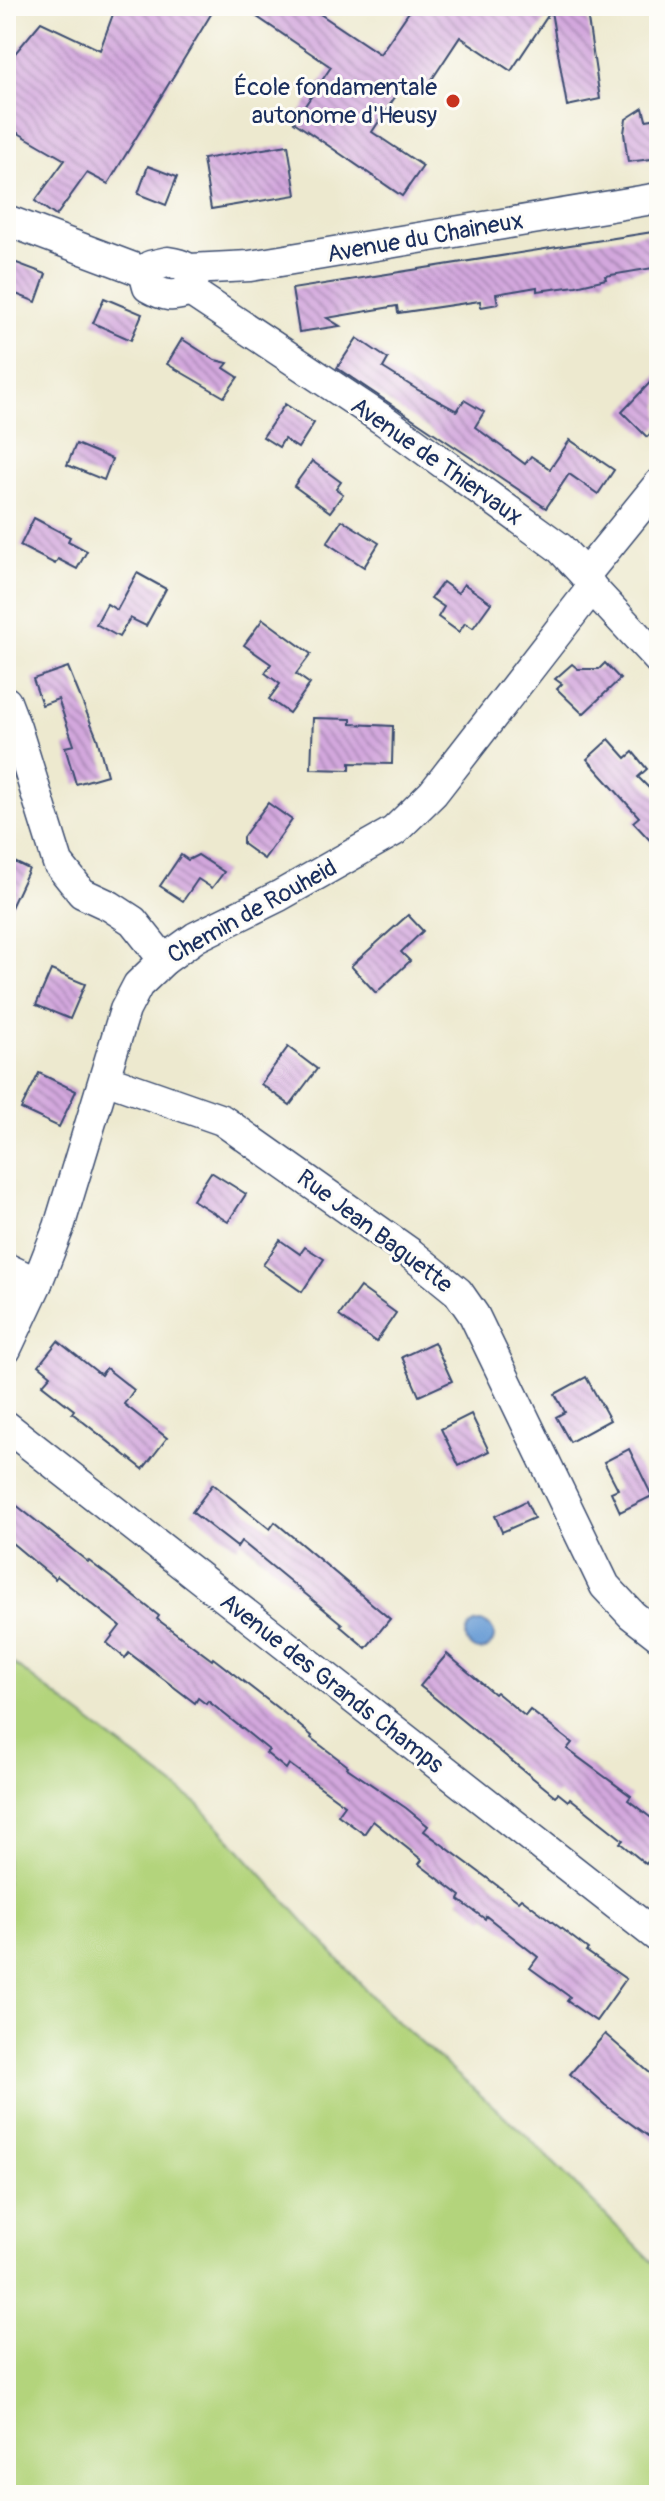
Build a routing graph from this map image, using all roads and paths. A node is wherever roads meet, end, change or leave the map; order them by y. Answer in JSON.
{"nodes":[{"id":1,"x":659,"y":198,"type":"edge"},
{"id":2,"x":6,"y":220,"type":"edge"},
{"id":3,"x":190,"y":280,"type":"junction"},
{"id":4,"x":659,"y":484,"type":"edge"},
{"id":5,"x":588,"y":581,"type":"junction"},
{"id":6,"x":659,"y":660,"type":"edge"},
{"id":7,"x":6,"y":702,"type":"edge"},
{"id":8,"x":164,"y":960,"type":"junction"},
{"id":9,"x":105,"y":1079,"type":"junction"},
{"id":10,"x":6,"y":1268,"type":"edge"},
{"id":11,"x":37,"y":1283,"type":"junction"},
{"id":12,"x":6,"y":1349,"type":"edge"},
{"id":13,"x":6,"y":1426,"type":"edge"},
{"id":14,"x":659,"y":1636,"type":"edge"},
{"id":15,"x":659,"y":1938,"type":"edge"}],
"edges":[{"from":1,"to":3,"type":"street","name":"Avenue du Chaineux"},
{"from":2,"to":3,"type":"street"},
{"from":3,"to":5,"type":"street","name":"Avenue de Thiervaux"},
{"from":4,"to":5,"type":"street","name":"Chemin de Rouheid"},
{"from":5,"to":6,"type":"street","name":"Avenue de Thiervaux"},
{"from":5,"to":8,"type":"street","name":"Chemin de Rouheid"},
{"from":7,"to":8,"type":"street"},
{"from":8,"to":9,"type":"street","name":"Chemin de Rouheid"},
{"from":9,"to":11,"type":"street","name":"Chemin de Rouheid"},
{"from":9,"to":14,"type":"street","name":"Rue Jean Baguette"},
{"from":10,"to":11,"type":"street"},
{"from":11,"to":12,"type":"street","name":"Chemin de Rouheid"},
{"from":13,"to":15,"type":"street","name":"Avenue des Grands Champs"}]}
